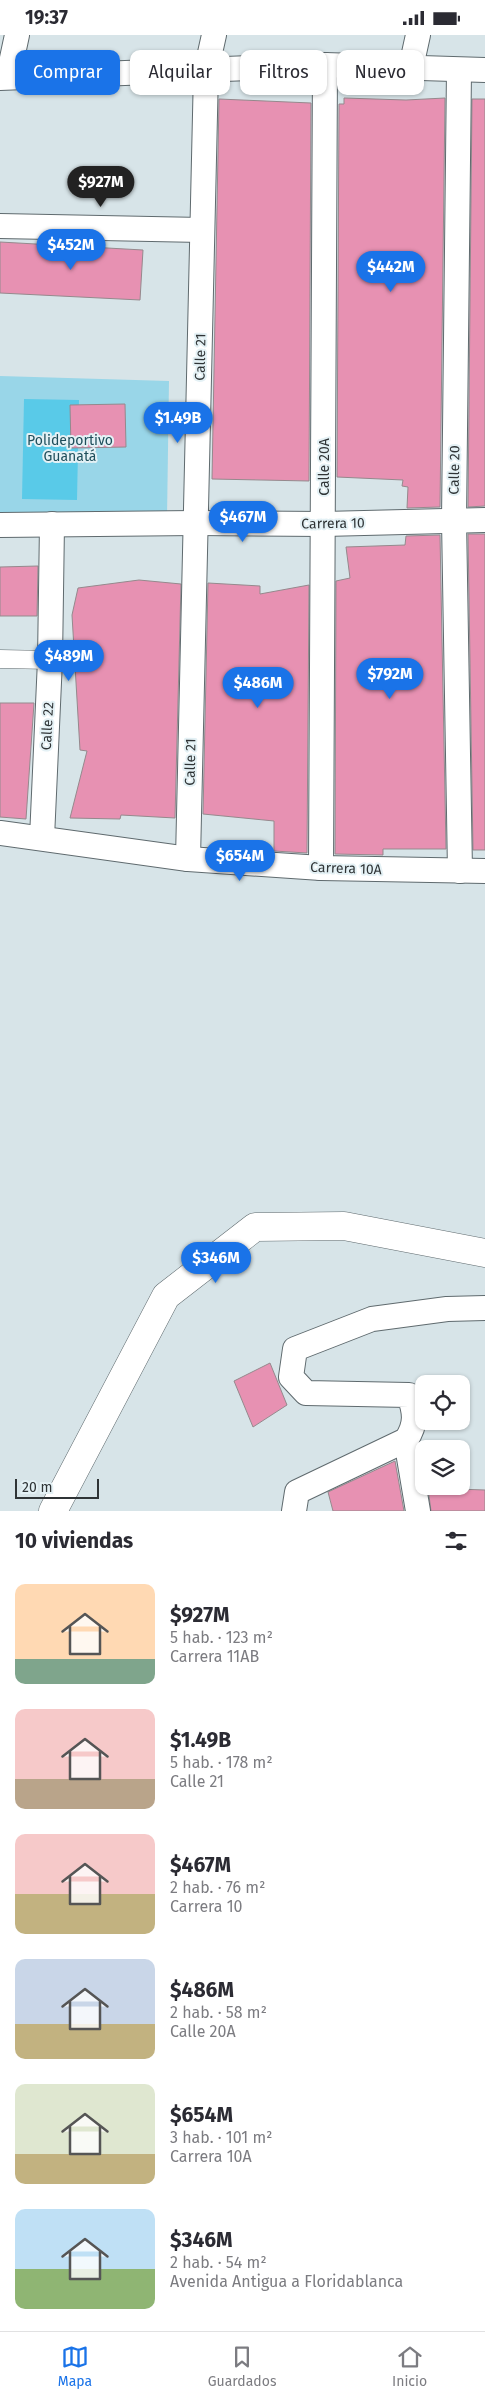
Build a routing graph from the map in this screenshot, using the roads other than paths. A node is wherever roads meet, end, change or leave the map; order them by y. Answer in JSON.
{"nodes":[{"id":1,"x":17,"y":35,"type":"edge"},
{"id":2,"x":214,"y":35,"type":"edge"},
{"id":3,"x":418,"y":35,"type":"edge"},
{"id":4,"x":211,"y":50,"type":"edge"},
{"id":5,"x":415,"y":50,"type":"edge"},
{"id":6,"x":424,"y":68,"type":"edge"},
{"id":7,"x":459,"y":70,"type":"junction"},
{"id":8,"x":485,"y":70,"type":"edge"},
{"id":9,"x":130,"y":73,"type":"edge"},
{"id":10,"x":4,"y":77,"type":"edge"},
{"id":11,"x":205,"y":95,"type":"edge"},
{"id":12,"x":325,"y":95,"type":"edge"},
{"id":13,"x":0,"y":226,"type":"edge"},
{"id":14,"x":202,"y":229,"type":"junction"},
{"id":15,"x":454,"y":520,"type":"junction"},
{"id":16,"x":485,"y":520,"type":"edge"},
{"id":17,"x":195,"y":523,"type":"junction"},
{"id":18,"x":52,"y":524,"type":"junction"},
{"id":19,"x":324,"y":524,"type":"junction"},
{"id":20,"x":0,"y":525,"type":"edge"},
{"id":21,"x":0,"y":659,"type":"edge"},
{"id":22,"x":50,"y":661,"type":"junction"},
{"id":23,"x":0,"y":833,"type":"edge"},
{"id":24,"x":42,"y":838,"type":"junction"},
{"id":25,"x":188,"y":859,"type":"junction"},
{"id":26,"x":321,"y":868,"type":"junction"},
{"id":27,"x":460,"y":871,"type":"junction"},
{"id":28,"x":485,"y":871,"type":"edge"},
{"id":29,"x":485,"y":1253,"type":"edge"},
{"id":30,"x":485,"y":1308,"type":"edge"},
{"id":31,"x":406,"y":1440,"type":"junction"},
{"id":32,"x":73,"y":1469,"type":"junction"},
{"id":33,"x":53,"y":1511,"type":"edge"},
{"id":34,"x":70,"y":1511,"type":"edge"},
{"id":35,"x":294,"y":1511,"type":"edge"},
{"id":36,"x":418,"y":1511,"type":"edge"}],
"edges":[{"from":1,"to":10,"type":"street"},
{"from":2,"to":4,"type":"street","name":"Calle 21"},
{"from":3,"to":5,"type":"street"},
{"from":6,"to":7,"type":"street"},
{"from":7,"to":8,"type":"street"},
{"from":7,"to":15,"type":"street","name":"Calle 20"},
{"from":9,"to":10,"type":"street"},
{"from":11,"to":14,"type":"street","name":"Calle 21"},
{"from":12,"to":19,"type":"street","name":"Calle 20A"},
{"from":13,"to":14,"type":"street"},
{"from":14,"to":17,"type":"street","name":"Calle 21"},
{"from":15,"to":16,"type":"street","name":"Carrera 10"},
{"from":15,"to":19,"type":"street","name":"Carrera 10"},
{"from":15,"to":27,"type":"street","name":"Calle 20"},
{"from":17,"to":18,"type":"street","name":"Carrera 10"},
{"from":17,"to":19,"type":"street","name":"Carrera 10"},
{"from":17,"to":25,"type":"street","name":"Calle 21"},
{"from":18,"to":20,"type":"street","name":"Carrera 10"},
{"from":18,"to":22,"type":"street","name":"Calle 22"},
{"from":19,"to":26,"type":"street","name":"Calle 20A"},
{"from":21,"to":22,"type":"street"},
{"from":22,"to":24,"type":"street","name":"Calle 22"},
{"from":23,"to":24,"type":"street","name":"Carrera 10A"},
{"from":24,"to":25,"type":"street","name":"Carrera 10A"},
{"from":25,"to":26,"type":"street","name":"Carrera 10A"},
{"from":26,"to":27,"type":"street","name":"Carrera 10A"},
{"from":27,"to":28,"type":"street","name":"Carrera 10A"},
{"from":29,"to":32,"type":"street"},
{"from":30,"to":31,"type":"street"},
{"from":31,"to":35,"type":"street"},
{"from":31,"to":36,"type":"street"},
{"from":32,"to":33,"type":"street"},
{"from":32,"to":34,"type":"street"}]}
